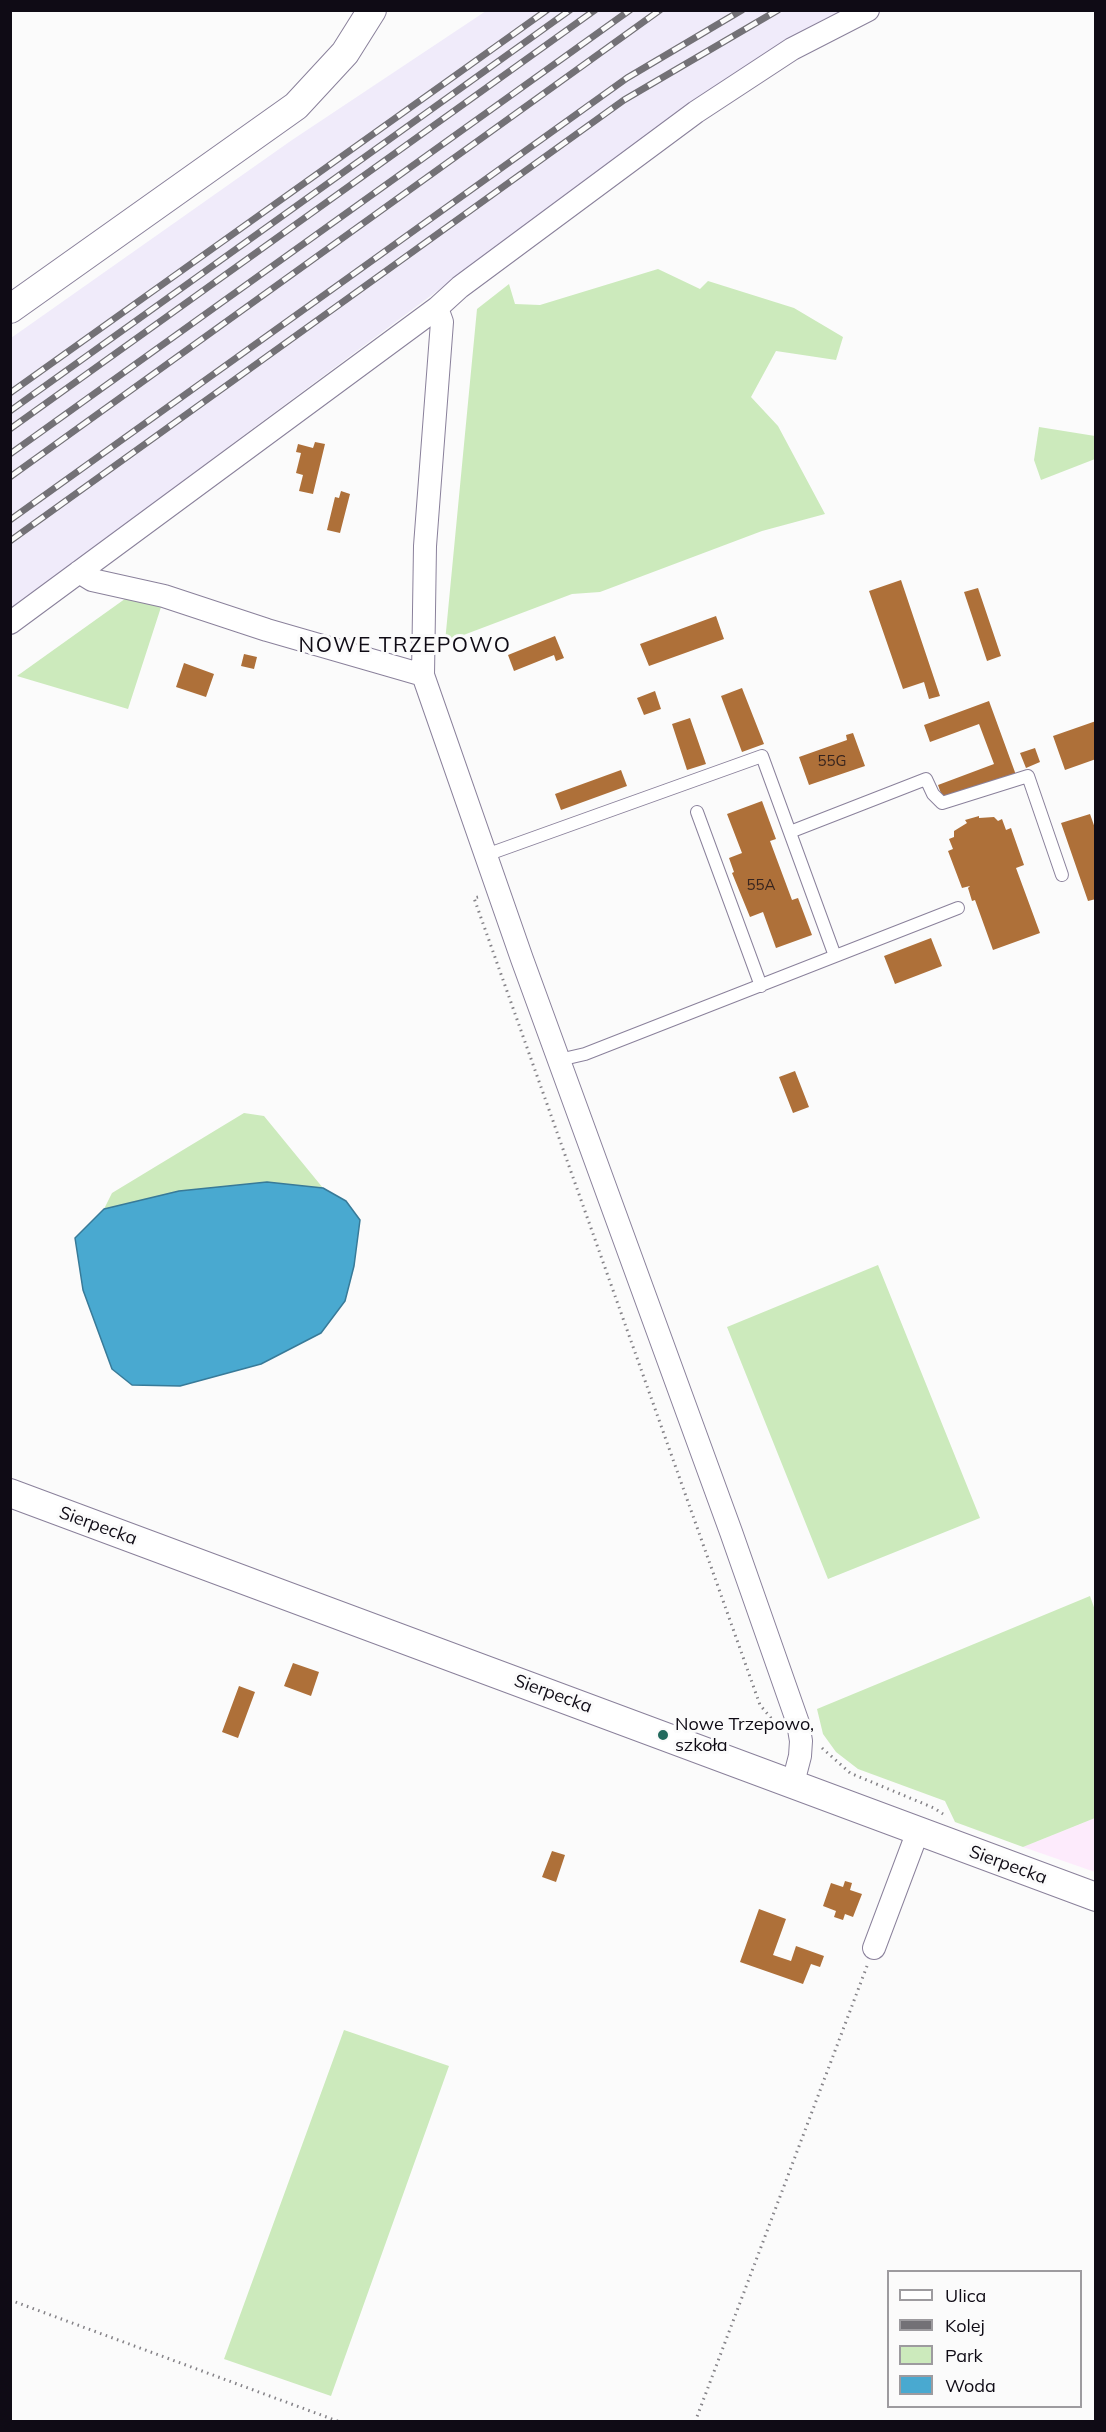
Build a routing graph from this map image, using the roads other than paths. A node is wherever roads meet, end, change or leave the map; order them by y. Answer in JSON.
{"nodes":[{"id":1,"x":372,"y":10,"type":"edge"},
{"id":2,"x":868,"y":10,"type":"edge"},
{"id":3,"x":436,"y":308,"type":"junction"},
{"id":4,"x":10,"y":309,"type":"edge"},
{"id":5,"x":79,"y":572,"type":"junction"},
{"id":6,"x":10,"y":623,"type":"edge"},
{"id":7,"x":423,"y":675,"type":"junction"},
{"id":8,"x":697,"y":812,"type":"dead end"},
{"id":9,"x":790,"y":832,"type":"junction"},
{"id":10,"x":486,"y":855,"type":"junction"},
{"id":11,"x":1062,"y":875,"type":"dead end"},
{"id":12,"x":958,"y":908,"type":"dead end"},
{"id":13,"x":835,"y":956,"type":"junction"},
{"id":14,"x":761,"y":986,"type":"junction"},
{"id":15,"x":559,"y":1060,"type":"junction"},
{"id":16,"x":10,"y":1493,"type":"edge"},
{"id":17,"x":793,"y":1783,"type":"junction"},
{"id":18,"x":918,"y":1831,"type":"junction"},
{"id":19,"x":1095,"y":1897,"type":"edge"},
{"id":20,"x":874,"y":1948,"type":"road end"}],
"edges":[{"from":1,"to":4,"type":"street"},
{"from":2,"to":3,"type":"street"},
{"from":3,"to":5,"type":"street"},
{"from":3,"to":7,"type":"street"},
{"from":5,"to":6,"type":"street"},
{"from":5,"to":7,"type":"street"},
{"from":7,"to":10,"type":"street"},
{"from":8,"to":14,"type":"lane"},
{"from":9,"to":10,"type":"lane"},
{"from":9,"to":11,"type":"lane"},
{"from":9,"to":13,"type":"lane"},
{"from":10,"to":15,"type":"street"},
{"from":12,"to":13,"type":"lane"},
{"from":13,"to":14,"type":"lane"},
{"from":14,"to":15,"type":"lane"},
{"from":15,"to":17,"type":"street"},
{"from":16,"to":17,"type":"street","name":"Sierpecka"},
{"from":17,"to":18,"type":"street","name":"Sierpecka"},
{"from":18,"to":19,"type":"street","name":"Sierpecka"},
{"from":18,"to":20,"type":"street"}]}
